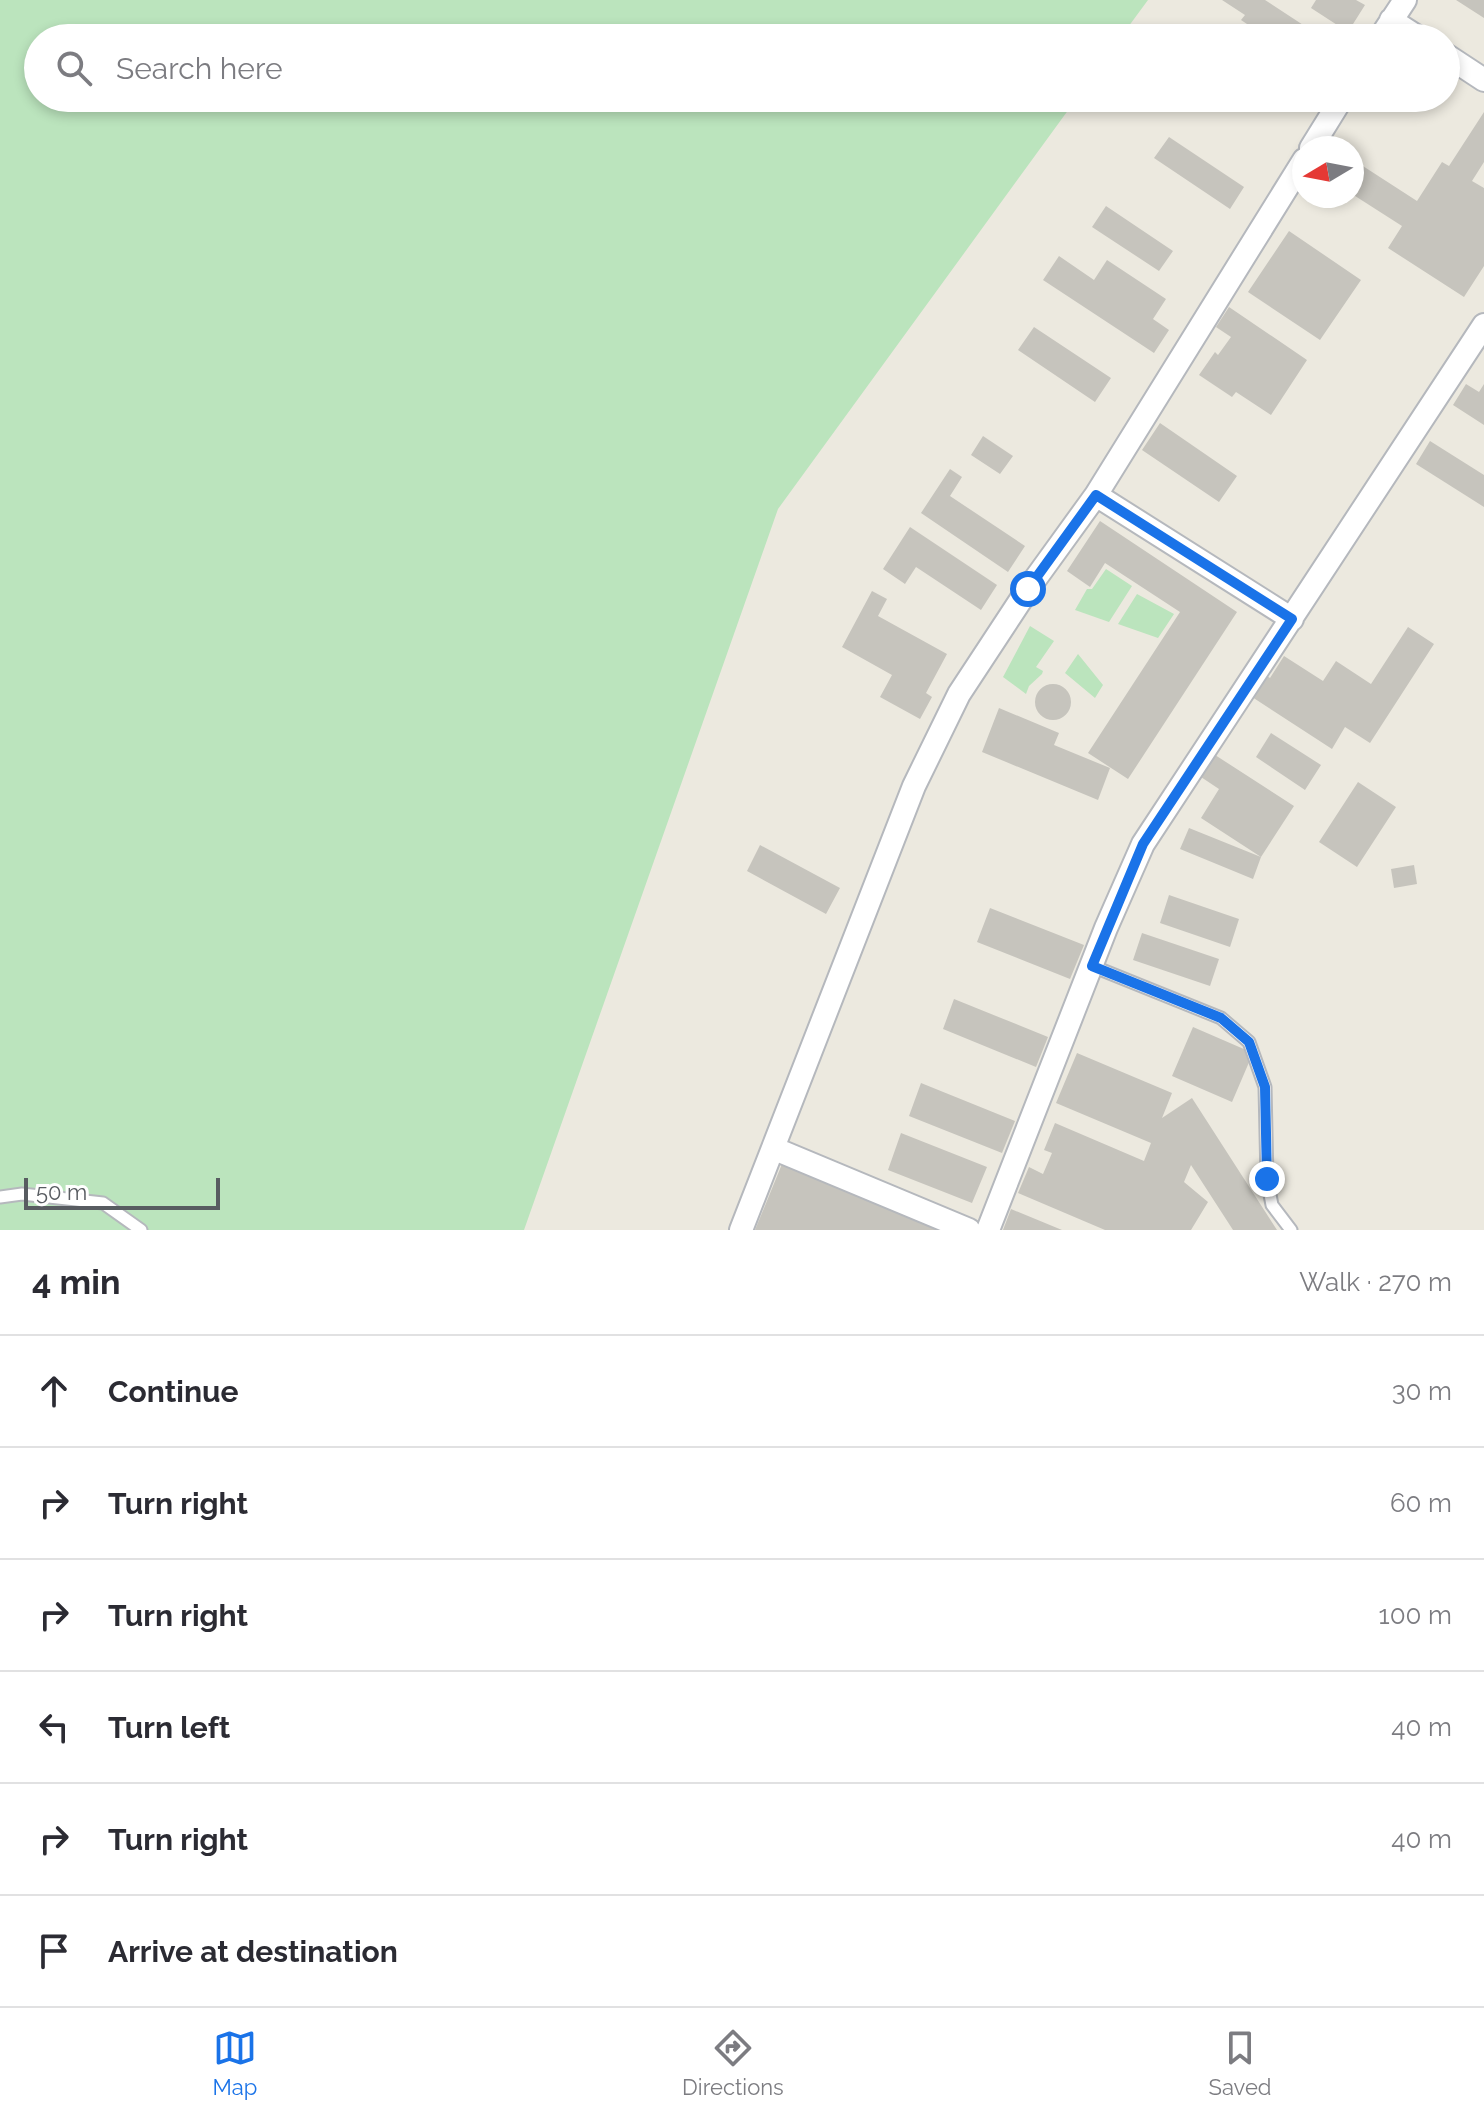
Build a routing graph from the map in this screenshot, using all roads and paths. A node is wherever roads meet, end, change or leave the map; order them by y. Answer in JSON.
{"nodes":[{"id":1,"x":1405,"y":0,"type":"edge"},
{"id":2,"x":1389,"y":24,"type":"edge"},
{"id":3,"x":1460,"y":64,"type":"edge"},
{"id":4,"x":1484,"y":80,"type":"edge"},
{"id":5,"x":1333,"y":112,"type":"edge"},
{"id":6,"x":1318,"y":136,"type":"edge"},
{"id":7,"x":1292,"y":179,"type":"edge"},
{"id":8,"x":1484,"y":325,"type":"edge"},
{"id":9,"x":1096,"y":495,"type":"junction"},
{"id":10,"x":1292,"y":619,"type":"junction"},
{"id":11,"x":1092,"y":966,"type":"junction"},
{"id":12,"x":775,"y":1149,"type":"junction"},
{"id":13,"x":0,"y":1197,"type":"edge"},
{"id":14,"x":141,"y":1230,"type":"edge"},
{"id":15,"x":741,"y":1230,"type":"edge"},
{"id":16,"x":969,"y":1230,"type":"edge"},
{"id":17,"x":988,"y":1230,"type":"edge"},
{"id":18,"x":1291,"y":1230,"type":"edge"}],
"edges":[{"from":1,"to":2,"type":"street"},
{"from":3,"to":4,"type":"street"},
{"from":5,"to":6,"type":"street"},
{"from":7,"to":9,"type":"street"},
{"from":8,"to":10,"type":"street"},
{"from":9,"to":10,"type":"street"},
{"from":9,"to":12,"type":"street"},
{"from":10,"to":11,"type":"street"},
{"from":11,"to":17,"type":"street"},
{"from":11,"to":18,"type":"lane"},
{"from":12,"to":15,"type":"street"},
{"from":12,"to":16,"type":"street"},
{"from":13,"to":14,"type":"lane"}]}
